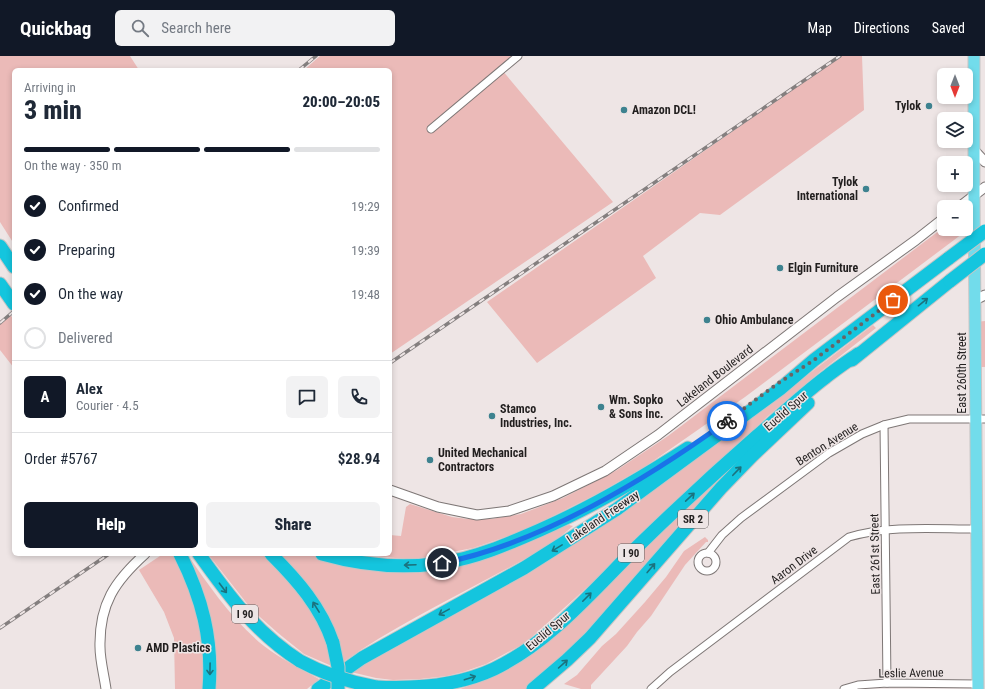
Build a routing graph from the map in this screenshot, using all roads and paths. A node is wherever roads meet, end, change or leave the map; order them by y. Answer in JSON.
{"nodes":[{"id":1,"x":518,"y":56,"type":"edge"},
{"id":2,"x":974,"y":56,"type":"edge"},
{"id":3,"x":431,"y":129,"type":"dead end"},
{"id":4,"x":974,"y":150,"type":"junction"},
{"id":5,"x":985,"y":162,"type":"edge"},
{"id":6,"x":985,"y":187,"type":"edge"},
{"id":7,"x":974,"y":195,"type":"junction"},
{"id":8,"x":968,"y":200,"type":"edge"},
{"id":9,"x":937,"y":223,"type":"edge"},
{"id":10,"x":985,"y":231,"type":"edge"},
{"id":11,"x":0,"y":246,"type":"edge"},
{"id":12,"x":985,"y":254,"type":"edge"},
{"id":13,"x":12,"y":264,"type":"edge"},
{"id":14,"x":1,"y":285,"type":"edge"},
{"id":15,"x":980,"y":297,"type":"edge"},
{"id":16,"x":12,"y":301,"type":"edge"},
{"id":17,"x":858,"y":354,"type":"junction"},
{"id":18,"x":814,"y":360,"type":"junction"},
{"id":19,"x":980,"y":419,"type":"edge"},
{"id":20,"x":884,"y":425,"type":"junction"},
{"id":21,"x":392,"y":491,"type":"edge"},
{"id":22,"x":976,"y":529,"type":"junction"},
{"id":23,"x":886,"y":530,"type":"junction"},
{"id":24,"x":708,"y":553,"type":"dead end"},
{"id":25,"x":143,"y":556,"type":"edge"},
{"id":26,"x":201,"y":556,"type":"edge"},
{"id":27,"x":272,"y":556,"type":"edge"},
{"id":28,"x":331,"y":556,"type":"edge"},
{"id":29,"x":182,"y":559,"type":"edge"},
{"id":30,"x":887,"y":683,"type":"junction"},
{"id":31,"x":978,"y":686,"type":"edge"},
{"id":32,"x":106,"y":689,"type":"edge"},
{"id":33,"x":209,"y":689,"type":"edge"},
{"id":34,"x":318,"y":689,"type":"edge"},
{"id":35,"x":338,"y":689,"type":"edge"},
{"id":36,"x":533,"y":689,"type":"edge"},
{"id":37,"x":651,"y":689,"type":"edge"},
{"id":38,"x":844,"y":689,"type":"edge"}],
"edges":[{"from":1,"to":3,"type":"street"},
{"from":2,"to":4,"type":"main road","name":"East 260th Street"},
{"from":4,"to":5,"type":"street"},
{"from":4,"to":7,"type":"main road","name":"East 260th Street"},
{"from":6,"to":7,"type":"street"},
{"from":7,"to":8,"type":"street"},
{"from":7,"to":15,"type":"main road","name":"East 260th Street"},
{"from":9,"to":21,"type":"street","name":"Lakeland Boulevard"},
{"from":10,"to":18,"type":"highway","name":"Lakeland Freeway","bridge":true},
{"from":11,"to":13,"type":"highway"},
{"from":17,"to":12,"type":"highway","number":"I 90","one_way":true,"bridge":true},
{"from":14,"to":16,"type":"highway"},
{"from":15,"to":19,"type":"main road","name":"East 260th Street"},
{"from":26,"to":17,"type":"highway","name":"Euclid Spur","number":"I 90","one_way":true,"bridge":true},
{"from":36,"to":17,"type":"highway","number":"SR 2","one_way":true},
{"from":18,"to":28,"type":"highway","name":"Euclid Spur","one_way":true},
{"from":18,"to":34,"type":"highway","name":"Lakeland Freeway","one_way":true},
{"from":19,"to":20,"type":"street","name":"Benton Avenue"},
{"from":19,"to":22,"type":"main road","name":"East 260th Street"},
{"from":20,"to":23,"type":"street","name":"East 261st Street"},
{"from":20,"to":24,"type":"street","name":"Benton Avenue"},
{"from":22,"to":23,"type":"street","name":"Aaron Drive"},
{"from":22,"to":31,"type":"main road","name":"East 260th Street"},
{"from":23,"to":30,"type":"street","name":"East 261st Street"},
{"from":23,"to":37,"type":"street","name":"Aaron Drive"},
{"from":25,"to":32,"type":"street"},
{"from":35,"to":27,"type":"highway","one_way":true,"bridge":true},
{"from":29,"to":33,"type":"highway","one_way":true},
{"from":30,"to":31,"type":"street","name":"Leslie Avenue"},
{"from":30,"to":38,"type":"street","name":"Leslie Avenue"}]}
